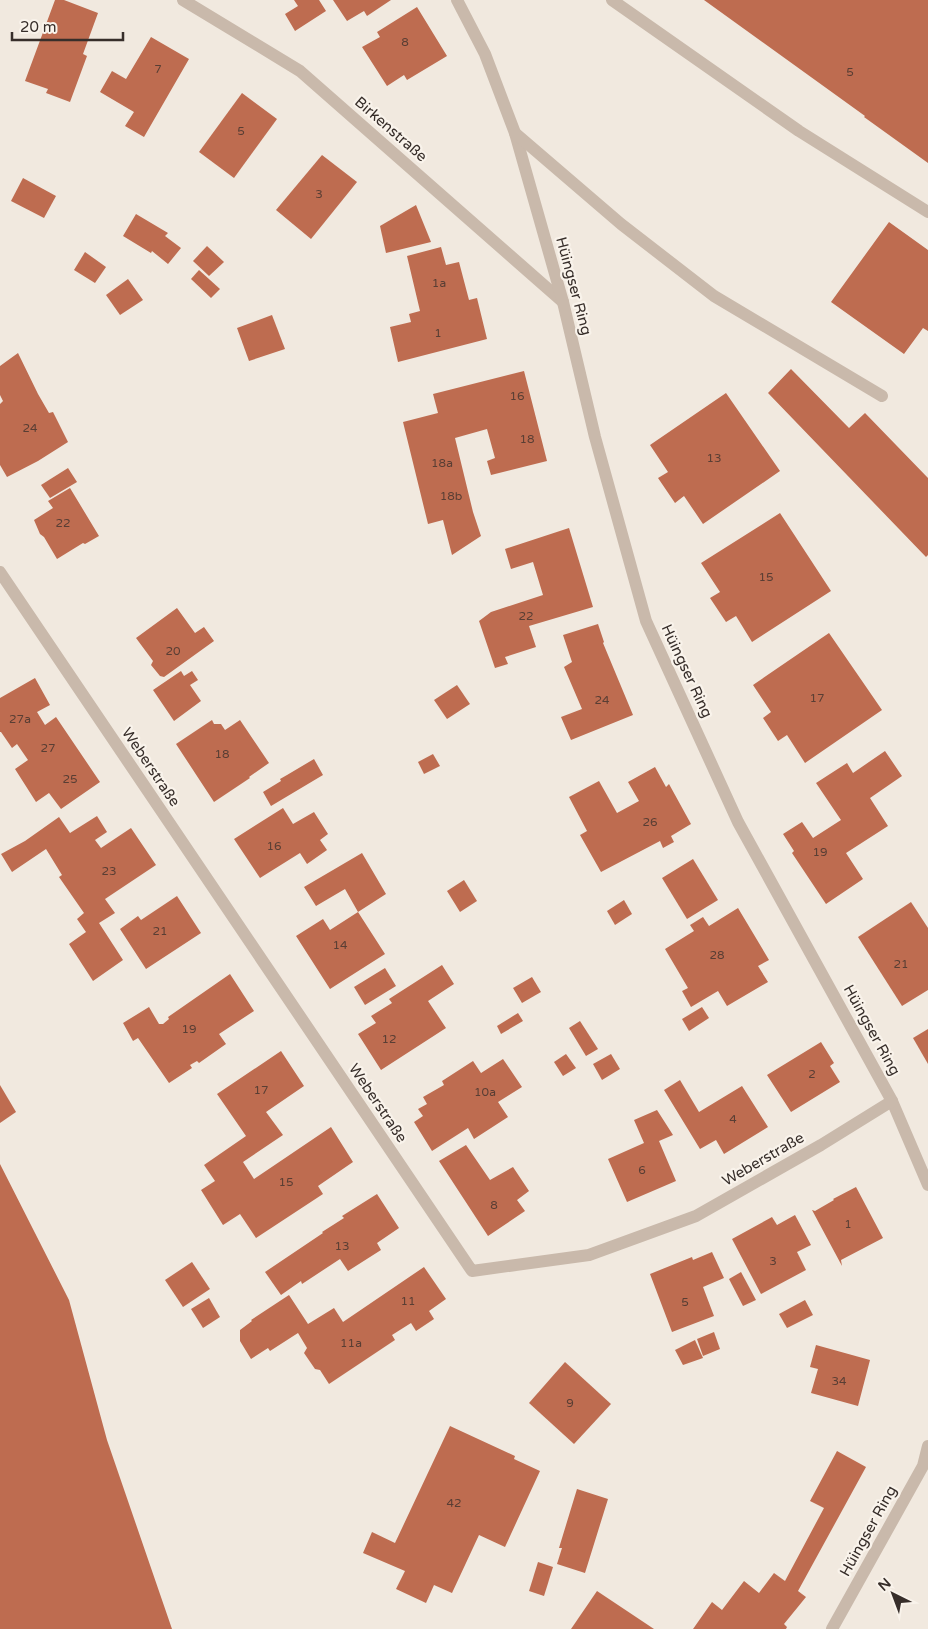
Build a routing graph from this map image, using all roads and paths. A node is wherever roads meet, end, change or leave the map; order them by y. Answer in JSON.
{"nodes":[{"id":1,"x":183,"y":0,"type":"edge"},
{"id":2,"x":457,"y":0,"type":"edge"},
{"id":3,"x":612,"y":0,"type":"edge"},
{"id":4,"x":515,"y":133,"type":"junction"},
{"id":5,"x":928,"y":212,"type":"edge"},
{"id":6,"x":563,"y":302,"type":"junction"},
{"id":7,"x":882,"y":396,"type":"dead end"},
{"id":8,"x":0,"y":572,"type":"edge"},
{"id":9,"x":892,"y":1101,"type":"junction"},
{"id":10,"x":928,"y":1185,"type":"edge"},
{"id":11,"x":928,"y":1446,"type":"edge"},
{"id":12,"x":832,"y":1629,"type":"edge"}],
"edges":[{"from":1,"to":6,"type":"street","name":"Birkenstraße"},
{"from":2,"to":4,"type":"street","name":"Hüingser Ring"},
{"from":3,"to":5,"type":"street"},
{"from":4,"to":6,"type":"street","name":"Hüingser Ring"},
{"from":4,"to":7,"type":"street","name":"Hüingser Ring"},
{"from":6,"to":9,"type":"street","name":"Hüingser Ring"},
{"from":8,"to":9,"type":"street","name":"Weberstraße"},
{"from":9,"to":10,"type":"street","name":"Hüingser Ring"},
{"from":11,"to":12,"type":"street","name":"Hüingser Ring"}]}
